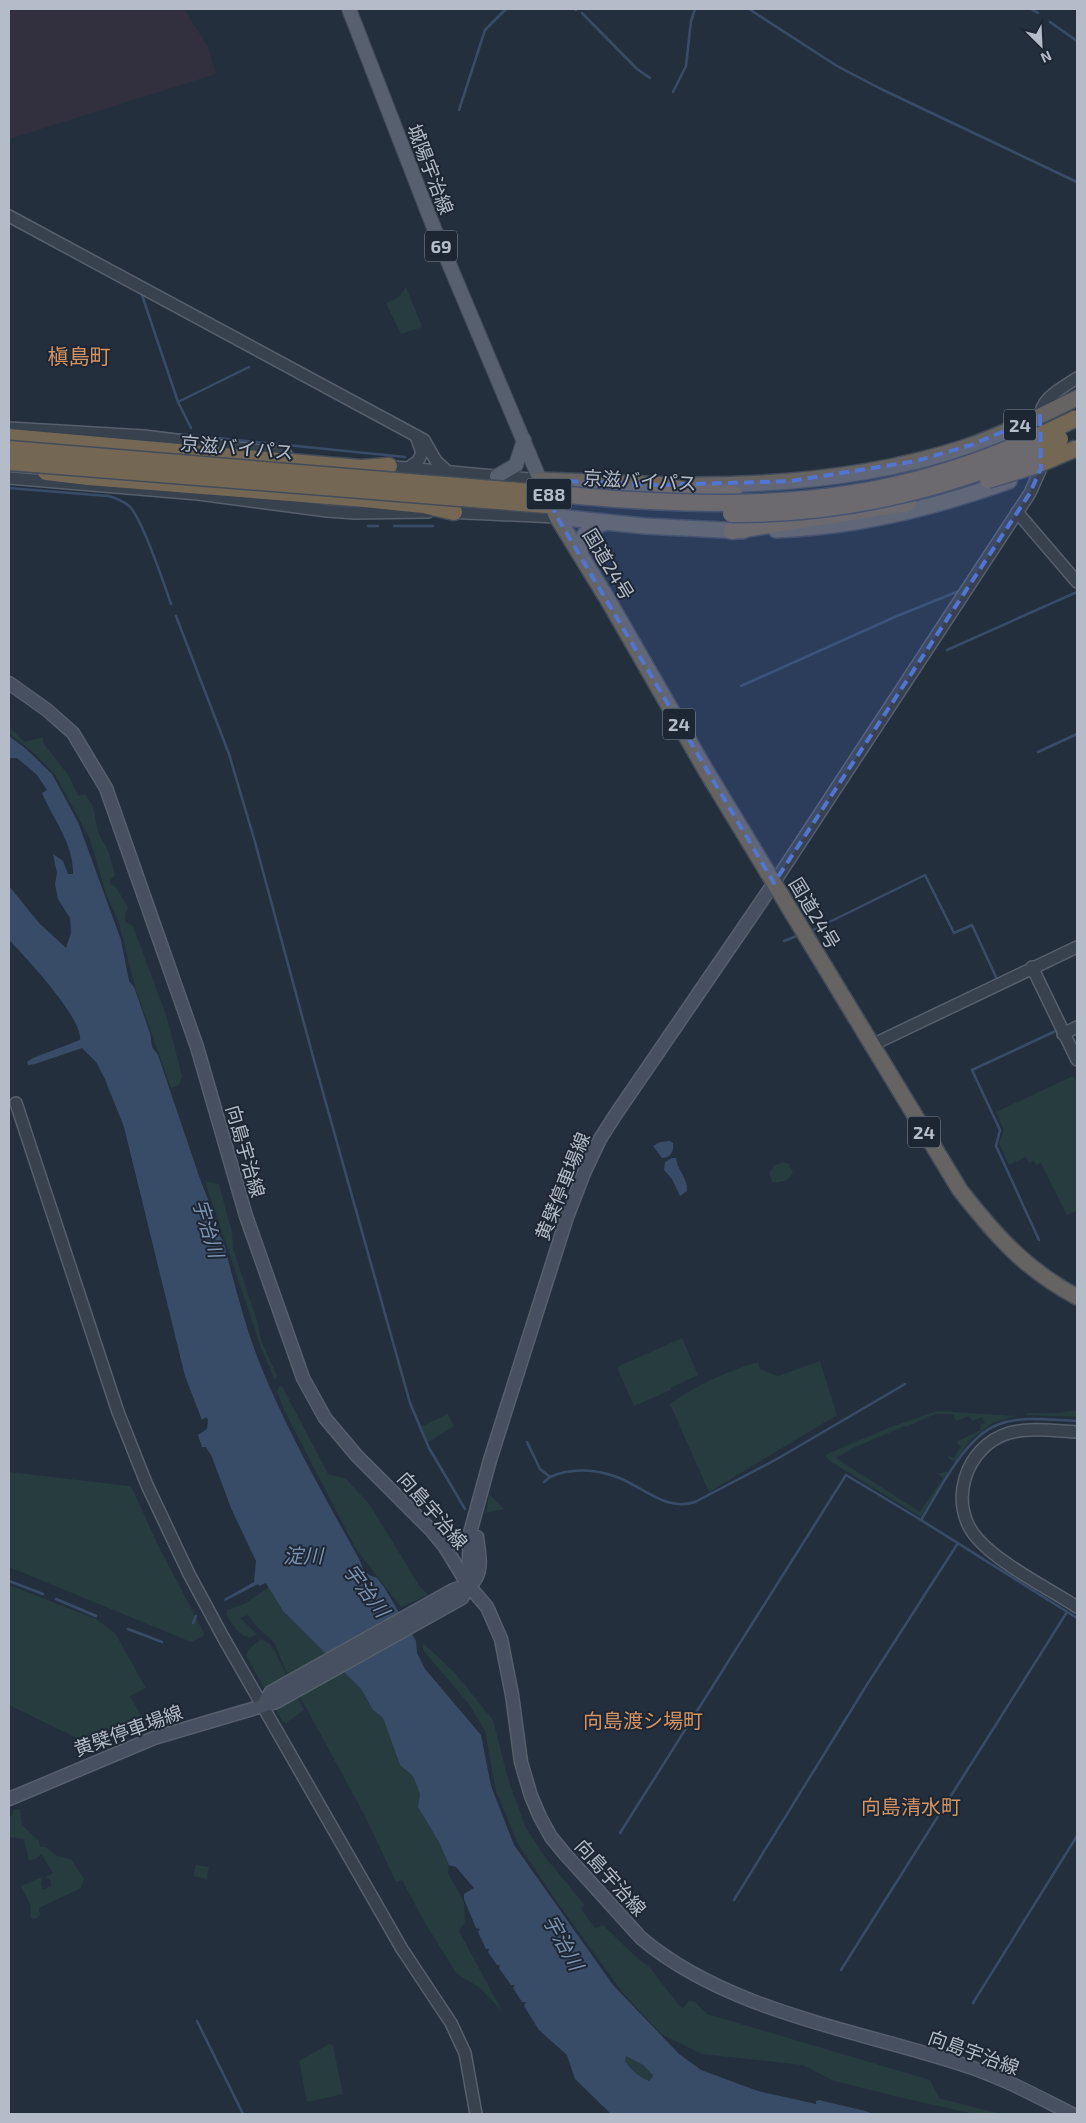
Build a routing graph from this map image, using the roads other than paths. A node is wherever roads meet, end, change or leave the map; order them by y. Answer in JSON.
{"nodes":[{"id":1,"x":349,"y":9,"type":"edge"},
{"id":2,"x":9,"y":216,"type":"edge"},
{"id":3,"x":1077,"y":378,"type":"edge"},
{"id":4,"x":1077,"y":398,"type":"edge"},
{"id":5,"x":1077,"y":406,"type":"edge"},
{"id":6,"x":1040,"y":416,"type":"junction"},
{"id":7,"x":1077,"y":418,"type":"edge"},
{"id":8,"x":9,"y":428,"type":"edge"},
{"id":9,"x":1077,"y":430,"type":"edge"},
{"id":10,"x":415,"y":435,"type":"junction"},
{"id":11,"x":9,"y":437,"type":"edge"},
{"id":12,"x":524,"y":440,"type":"junction"},
{"id":13,"x":1077,"y":448,"type":"edge"},
{"id":14,"x":9,"y":449,"type":"edge"},
{"id":15,"x":1077,"y":452,"type":"edge"},
{"id":16,"x":9,"y":462,"type":"edge"},
{"id":17,"x":389,"y":466,"type":"junction"},
{"id":18,"x":9,"y":467,"type":"edge"},
{"id":19,"x":1042,"y":468,"type":"junction"},
{"id":20,"x":407,"y":469,"type":"junction"},
{"id":21,"x":449,"y":473,"type":"junction"},
{"id":22,"x":498,"y":476,"type":"junction"},
{"id":23,"x":9,"y":478,"type":"edge"},
{"id":24,"x":540,"y":480,"type":"junction"},
{"id":25,"x":659,"y":485,"type":"junction"},
{"id":26,"x":454,"y":512,"type":"junction"},
{"id":27,"x":1017,"y":512,"type":"junction"},
{"id":28,"x":557,"y":517,"type":"junction"},
{"id":29,"x":606,"y":522,"type":"junction"},
{"id":30,"x":732,"y":531,"type":"junction"},
{"id":31,"x":580,"y":554,"type":"junction"},
{"id":32,"x":1077,"y":582,"type":"edge"},
{"id":33,"x":9,"y":684,"type":"edge"},
{"id":34,"x":774,"y":883,"type":"junction"},
{"id":35,"x":1077,"y":947,"type":"edge"},
{"id":36,"x":1032,"y":968,"type":"junction"},
{"id":37,"x":1077,"y":1027,"type":"edge"},
{"id":38,"x":1062,"y":1030,"type":"junction"},
{"id":39,"x":872,"y":1045,"type":"junction"},
{"id":40,"x":1077,"y":1060,"type":"edge"},
{"id":41,"x":16,"y":1103,"type":"dead end"},
{"id":42,"x":1077,"y":1297,"type":"edge"},
{"id":43,"x":1077,"y":1432,"type":"edge"},
{"id":44,"x":475,"y":1515,"type":"junction"},
{"id":45,"x":470,"y":1555,"type":"junction"},
{"id":46,"x":453,"y":1560,"type":"junction"},
{"id":47,"x":462,"y":1590,"type":"junction"},
{"id":48,"x":1077,"y":1607,"type":"edge"},
{"id":49,"x":269,"y":1701,"type":"junction"},
{"id":50,"x":9,"y":1799,"type":"edge"},
{"id":51,"x":476,"y":2114,"type":"edge"},
{"id":52,"x":1072,"y":2114,"type":"edge"}],
"edges":[{"from":1,"to":12,"type":"main road","name":"城陽宇治線","number":"69"},
{"from":2,"to":10,"type":"street"},
{"from":3,"to":6,"type":"street"},
{"from":4,"to":6,"type":"highway","number":"24"},
{"from":5,"to":25,"type":"highway"},
{"from":6,"to":19,"type":"street"},
{"from":6,"to":25,"type":"highway","number":"24"},
{"from":7,"to":14,"type":"highway","name":"京滋バイパス","number":"E88","bridge":true},
{"from":8,"to":17,"type":"street"},
{"from":9,"to":16,"type":"highway","name":"京滋バイパス","number":"E88","bridge":true},
{"from":10,"to":20,"type":"street"},
{"from":10,"to":21,"type":"street"},
{"from":11,"to":17,"type":"highway"},
{"from":12,"to":22,"type":"main road"},
{"from":12,"to":24,"type":"main road","name":"城陽宇治線","number":"69"},
{"from":13,"to":30,"type":"highway","bridge":true},
{"from":15,"to":19,"type":"highway","name":"国道24号","number":"24"},
{"from":17,"to":20,"type":"street"},
{"from":18,"to":26,"type":"highway"},
{"from":19,"to":27,"type":"street"},
{"from":19,"to":30,"type":"highway","name":"国道24号","number":"24"},
{"from":20,"to":21,"type":"street"},
{"from":21,"to":22,"type":"street"},
{"from":22,"to":24,"type":"street"},
{"from":23,"to":26,"type":"street"},
{"from":24,"to":25,"type":"highway","number":"24"},
{"from":24,"to":28,"type":"highway","name":"国道24号","number":"24"},
{"from":26,"to":28,"type":"street"},
{"from":27,"to":32,"type":"street"},
{"from":27,"to":34,"type":"street"},
{"from":28,"to":29,"type":"highway","name":"国道24号","number":"24"},
{"from":28,"to":31,"type":"highway","name":"国道24号","number":"24"},
{"from":29,"to":30,"type":"highway","name":"国道24号","number":"24"},
{"from":29,"to":31,"type":"highway"},
{"from":31,"to":34,"type":"highway","name":"国道24号","number":"24"},
{"from":33,"to":46,"type":"main road","name":"向島宇治線"},
{"from":34,"to":39,"type":"highway","name":"国道24号","number":"24"},
{"from":34,"to":44,"type":"main road","name":"黄檗停車場線"},
{"from":35,"to":36,"type":"street"},
{"from":36,"to":38,"type":"street"},
{"from":36,"to":39,"type":"street"},
{"from":37,"to":38,"type":"street"},
{"from":38,"to":40,"type":"street"},
{"from":39,"to":42,"type":"highway","name":"国道24号","number":"24"},
{"from":41,"to":49,"type":"street"},
{"from":43,"to":48,"type":"street"},
{"from":44,"to":45,"type":"main road","name":"黄檗停車場線"},
{"from":44,"to":47,"type":"main road","name":"黄檗停車場線"},
{"from":45,"to":46,"type":"main road"},
{"from":45,"to":47,"type":"main road","name":"黄檗停車場線"},
{"from":46,"to":47,"type":"main road","name":"向島宇治線"},
{"from":47,"to":49,"type":"main road","name":"黄檗停車場線"},
{"from":47,"to":52,"type":"main road","name":"向島宇治線"},
{"from":49,"to":50,"type":"main road","name":"黄檗停車場線"},
{"from":49,"to":51,"type":"street"}]}
